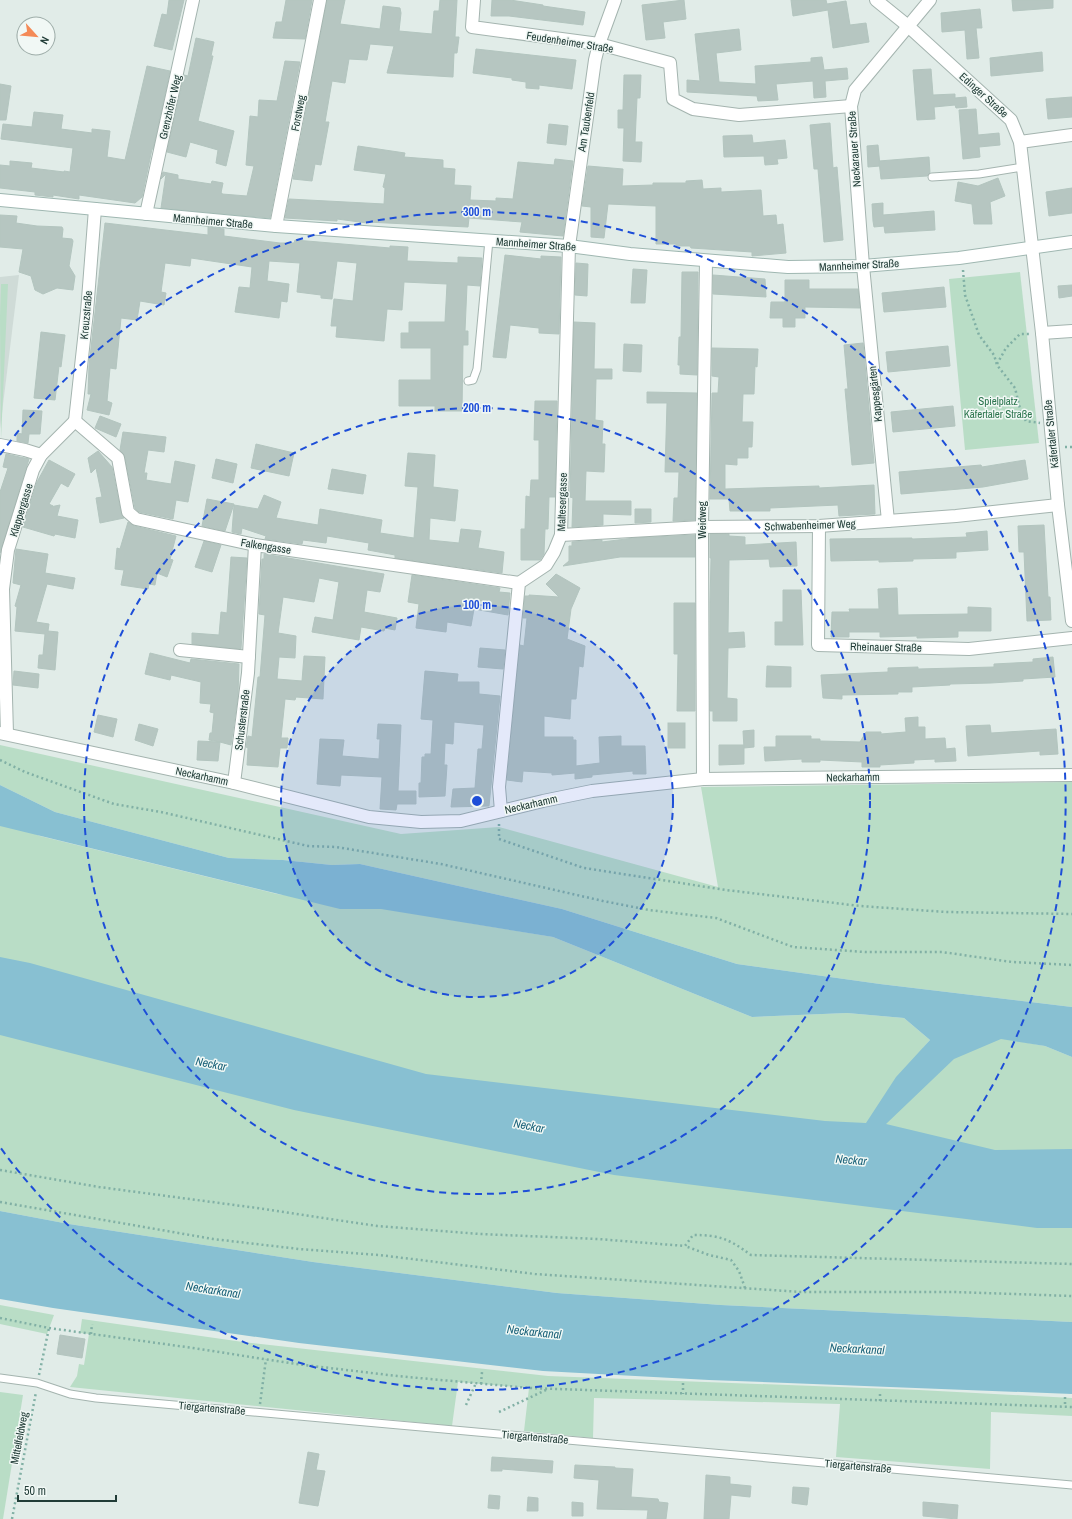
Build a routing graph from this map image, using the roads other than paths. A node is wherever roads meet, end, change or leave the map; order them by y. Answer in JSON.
{"nodes":[{"id":1,"x":194,"y":0,"type":"edge"},
{"id":2,"x":320,"y":0,"type":"edge"},
{"id":3,"x":474,"y":0,"type":"edge"},
{"id":4,"x":615,"y":0,"type":"edge"},
{"id":5,"x":876,"y":0,"type":"edge"},
{"id":6,"x":930,"y":0,"type":"edge"},
{"id":7,"x":908,"y":26,"type":"junction"},
{"id":8,"x":599,"y":44,"type":"junction"},
{"id":9,"x":851,"y":106,"type":"junction"},
{"id":10,"x":1072,"y":135,"type":"edge"},
{"id":11,"x":1020,"y":142,"type":"junction"},
{"id":12,"x":1023,"y":167,"type":"junction"},
{"id":13,"x":932,"y":177,"type":"dead end"},
{"id":14,"x":0,"y":200,"type":"edge"},
{"id":15,"x":95,"y":209,"type":"junction"},
{"id":16,"x":146,"y":214,"type":"junction"},
{"id":17,"x":276,"y":226,"type":"junction"},
{"id":18,"x":489,"y":240,"type":"junction"},
{"id":19,"x":1072,"y":242,"type":"edge"},
{"id":20,"x":568,"y":246,"type":"junction"},
{"id":21,"x":1032,"y":248,"type":"junction"},
{"id":22,"x":706,"y":261,"type":"junction"},
{"id":23,"x":863,"y":266,"type":"junction"},
{"id":24,"x":1072,"y":331,"type":"edge"},
{"id":25,"x":1042,"y":333,"type":"junction"},
{"id":26,"x":468,"y":381,"type":"dead end"},
{"id":27,"x":75,"y":421,"type":"junction"},
{"id":28,"x":0,"y":445,"type":"edge"},
{"id":29,"x":41,"y":455,"type":"junction"},
{"id":30,"x":1058,"y":505,"type":"junction"},
{"id":31,"x":888,"y":521,"type":"junction"},
{"id":32,"x":819,"y":526,"type":"junction"},
{"id":33,"x":702,"y":527,"type":"junction"},
{"id":34,"x":562,"y":535,"type":"junction"},
{"id":35,"x":255,"y":545,"type":"junction"},
{"id":36,"x":519,"y":583,"type":"junction"},
{"id":37,"x":1072,"y":621,"type":"edge"},
{"id":38,"x":1072,"y":638,"type":"edge"},
{"id":39,"x":180,"y":650,"type":"dead end"},
{"id":40,"x":249,"y":657,"type":"junction"},
{"id":41,"x":3,"y":734,"type":"edge"},
{"id":42,"x":1072,"y":775,"type":"edge"},
{"id":43,"x":703,"y":779,"type":"junction"},
{"id":44,"x":234,"y":783,"type":"junction"},
{"id":45,"x":501,"y":811,"type":"junction"},
{"id":46,"x":0,"y":1378,"type":"edge"},
{"id":47,"x":1072,"y":1485,"type":"edge"}],
"edges":[{"from":1,"to":16,"type":"street","name":"Grenzhöfer Weg"},
{"from":2,"to":17,"type":"street","name":"Forstweg"},
{"from":3,"to":8,"type":"street","name":"Feudenheimer Straße"},
{"from":4,"to":8,"type":"street","name":"Am Taubenfeld"},
{"from":5,"to":7,"type":"street","name":"Edinger Straße"},
{"from":6,"to":7,"type":"street","name":"Neckarauer Straße"},
{"from":7,"to":9,"type":"street","name":"Neckarauer Straße"},
{"from":7,"to":11,"type":"street","name":"Edinger Straße"},
{"from":8,"to":9,"type":"street","name":"Feudenheimer Straße"},
{"from":8,"to":20,"type":"street","name":"Am Taubenfeld"},
{"from":9,"to":23,"type":"street","name":"Neckarauer Straße"},
{"from":10,"to":11,"type":"street"},
{"from":11,"to":12,"type":"street","name":"Edinger Straße"},
{"from":12,"to":13,"type":"lane"},
{"from":12,"to":21,"type":"street","name":"Edinger Straße"},
{"from":14,"to":15,"type":"street","name":"Mannheimer Straße"},
{"from":15,"to":16,"type":"street","name":"Mannheimer Straße"},
{"from":15,"to":27,"type":"street","name":"Kreuzstraße"},
{"from":16,"to":17,"type":"street","name":"Mannheimer Straße"},
{"from":17,"to":18,"type":"street","name":"Mannheimer Straße"},
{"from":18,"to":20,"type":"street","name":"Mannheimer Straße"},
{"from":18,"to":26,"type":"lane"},
{"from":19,"to":21,"type":"street","name":"Mannheimer Straße"},
{"from":20,"to":22,"type":"street","name":"Mannheimer Straße"},
{"from":20,"to":34,"type":"street","name":"Maltesergasse"},
{"from":21,"to":23,"type":"street","name":"Mannheimer Straße"},
{"from":21,"to":25,"type":"street","name":"Käfertaler Straße"},
{"from":22,"to":23,"type":"street","name":"Mannheimer Straße"},
{"from":22,"to":33,"type":"street","name":"Weidweg"},
{"from":23,"to":31,"type":"street","name":"Kappesgärten"},
{"from":24,"to":25,"type":"street"},
{"from":25,"to":30,"type":"street","name":"Käfertaler Straße"},
{"from":27,"to":29,"type":"street","name":"Klappergasse"},
{"from":27,"to":35,"type":"street","name":"Falkengasse"},
{"from":28,"to":29,"type":"street"},
{"from":29,"to":41,"type":"street","name":"Klappergasse"},
{"from":30,"to":31,"type":"street","name":"Schwabenheimer Weg"},
{"from":30,"to":37,"type":"street","name":"Käfertaler Straße"},
{"from":31,"to":32,"type":"street","name":"Schwabenheimer Weg"},
{"from":32,"to":33,"type":"street","name":"Schwabenheimer Weg"},
{"from":32,"to":38,"type":"street","name":"Rheinauer Straße"},
{"from":33,"to":34,"type":"street","name":"Schwabenheimer Weg"},
{"from":33,"to":43,"type":"street","name":"Weidweg"},
{"from":34,"to":36,"type":"street","name":"Maltesergasse"},
{"from":35,"to":36,"type":"street","name":"Falkengasse"},
{"from":35,"to":40,"type":"street","name":"Schusterstraße"},
{"from":36,"to":45,"type":"street"},
{"from":39,"to":40,"type":"street"},
{"from":40,"to":44,"type":"street","name":"Schusterstraße"},
{"from":41,"to":44,"type":"street","name":"Neckarhamm"},
{"from":42,"to":43,"type":"street","name":"Neckarhamm"},
{"from":43,"to":45,"type":"street","name":"Neckarhamm"},
{"from":44,"to":45,"type":"street","name":"Neckarhamm"},
{"from":46,"to":47,"type":"lane","name":"Tiergartenstraße"}]}
